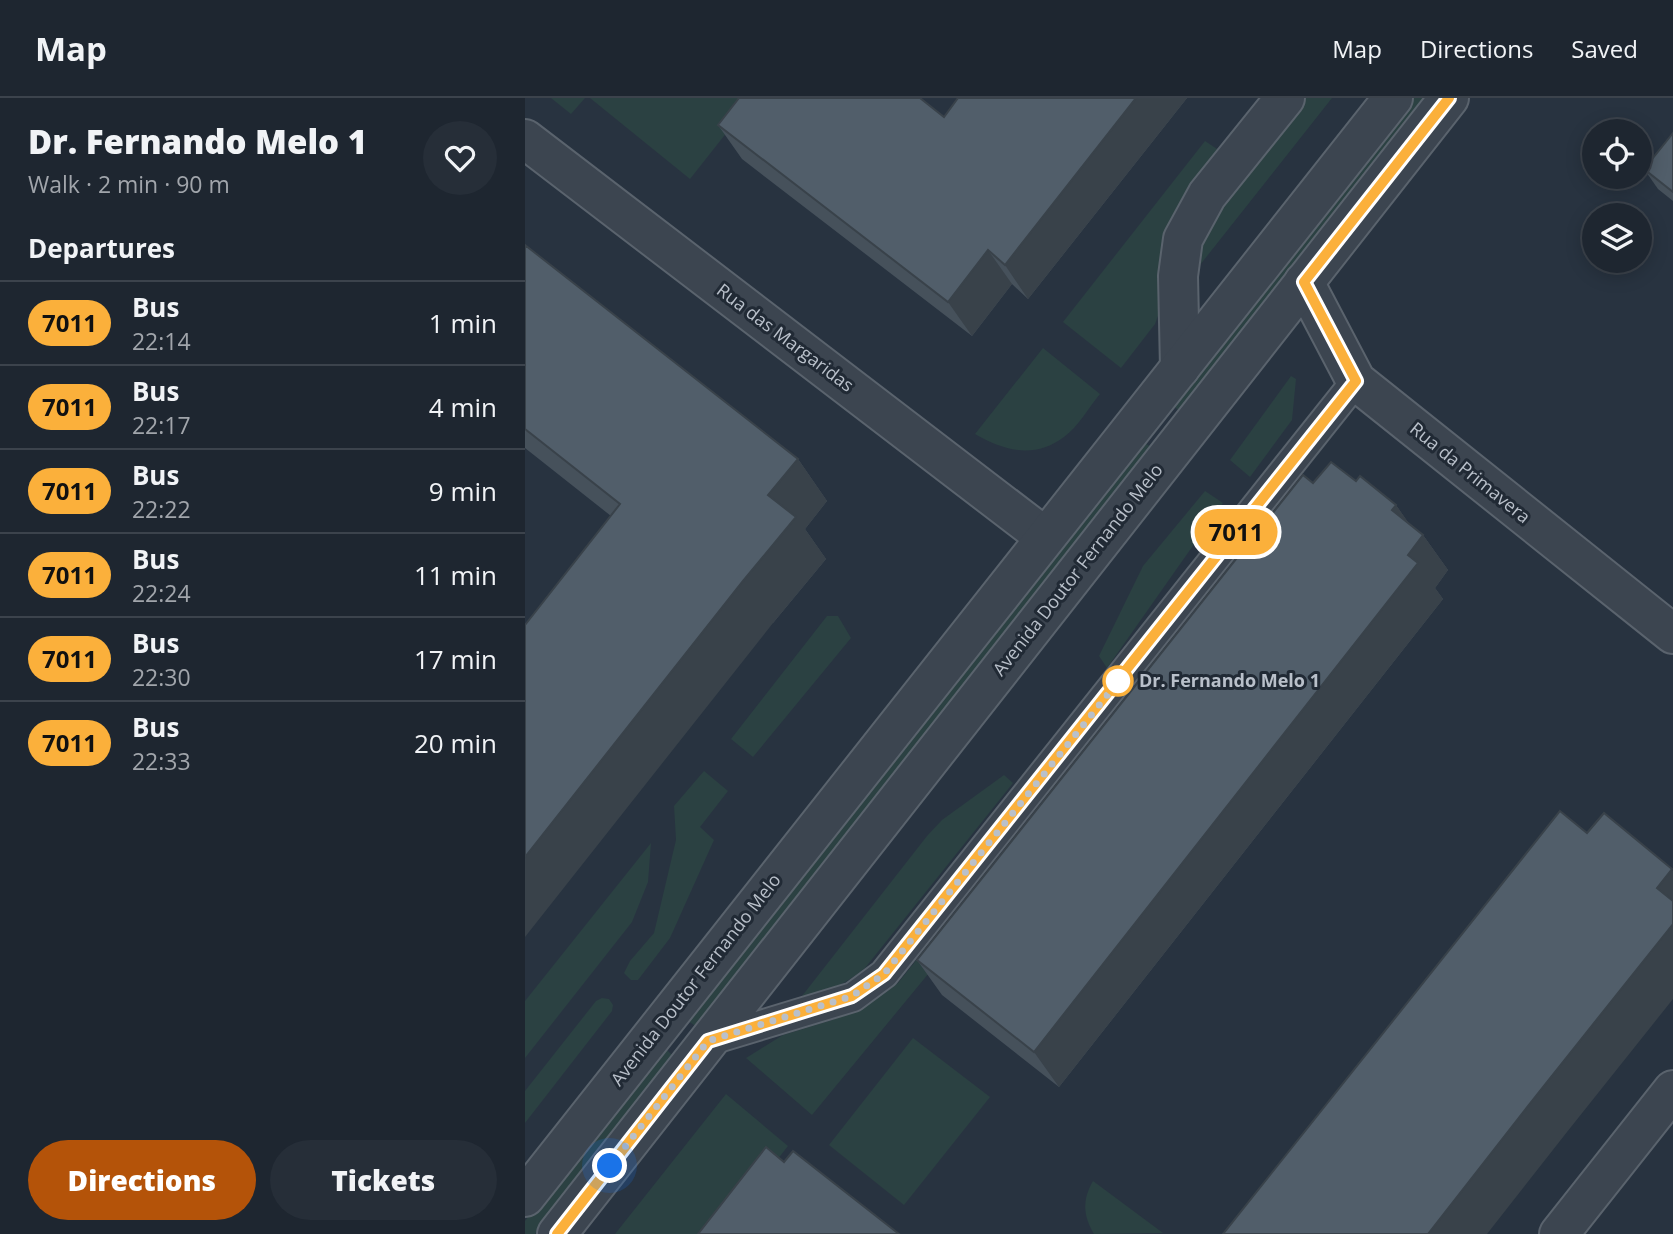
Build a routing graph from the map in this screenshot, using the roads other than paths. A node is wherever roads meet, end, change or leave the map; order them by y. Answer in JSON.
{"nodes":[{"id":1,"x":1285,"y":98,"type":"edge"},
{"id":2,"x":1393,"y":98,"type":"edge"},
{"id":3,"x":1449,"y":98,"type":"edge"},
{"id":4,"x":525,"y":139,"type":"edge"},
{"id":5,"x":1304,"y":282,"type":"junction"},
{"id":6,"x":1179,"y":368,"type":"junction"},
{"id":7,"x":1356,"y":381,"type":"junction"},
{"id":8,"x":1045,"y":537,"type":"junction"},
{"id":9,"x":1673,"y":634,"type":"edge"},
{"id":10,"x":708,"y":1041,"type":"junction"},
{"id":11,"x":1673,"y":1090,"type":"edge"},
{"id":12,"x":525,"y":1198,"type":"edge"},
{"id":13,"x":557,"y":1234,"type":"edge"},
{"id":14,"x":1559,"y":1234,"type":"edge"}],
"edges":[{"from":1,"to":6,"type":"street"},
{"from":2,"to":6,"type":"street","name":"Avenida Doutor Fernando Melo"},
{"from":3,"to":5,"type":"street","name":"Avenida Doutor Fernando Melo"},
{"from":4,"to":8,"type":"street","name":"Rua das Margaridas"},
{"from":5,"to":7,"type":"street","name":"Rua da Primavera"},
{"from":5,"to":10,"type":"street","name":"Avenida Doutor Fernando Melo"},
{"from":6,"to":8,"type":"street","name":"Avenida Doutor Fernando Melo"},
{"from":7,"to":9,"type":"street","name":"Rua da Primavera"},
{"from":7,"to":10,"type":"lane"},
{"from":8,"to":12,"type":"street","name":"Avenida Doutor Fernando Melo"},
{"from":10,"to":13,"type":"street","name":"Avenida Doutor Fernando Melo"},
{"from":11,"to":14,"type":"street"}]}
